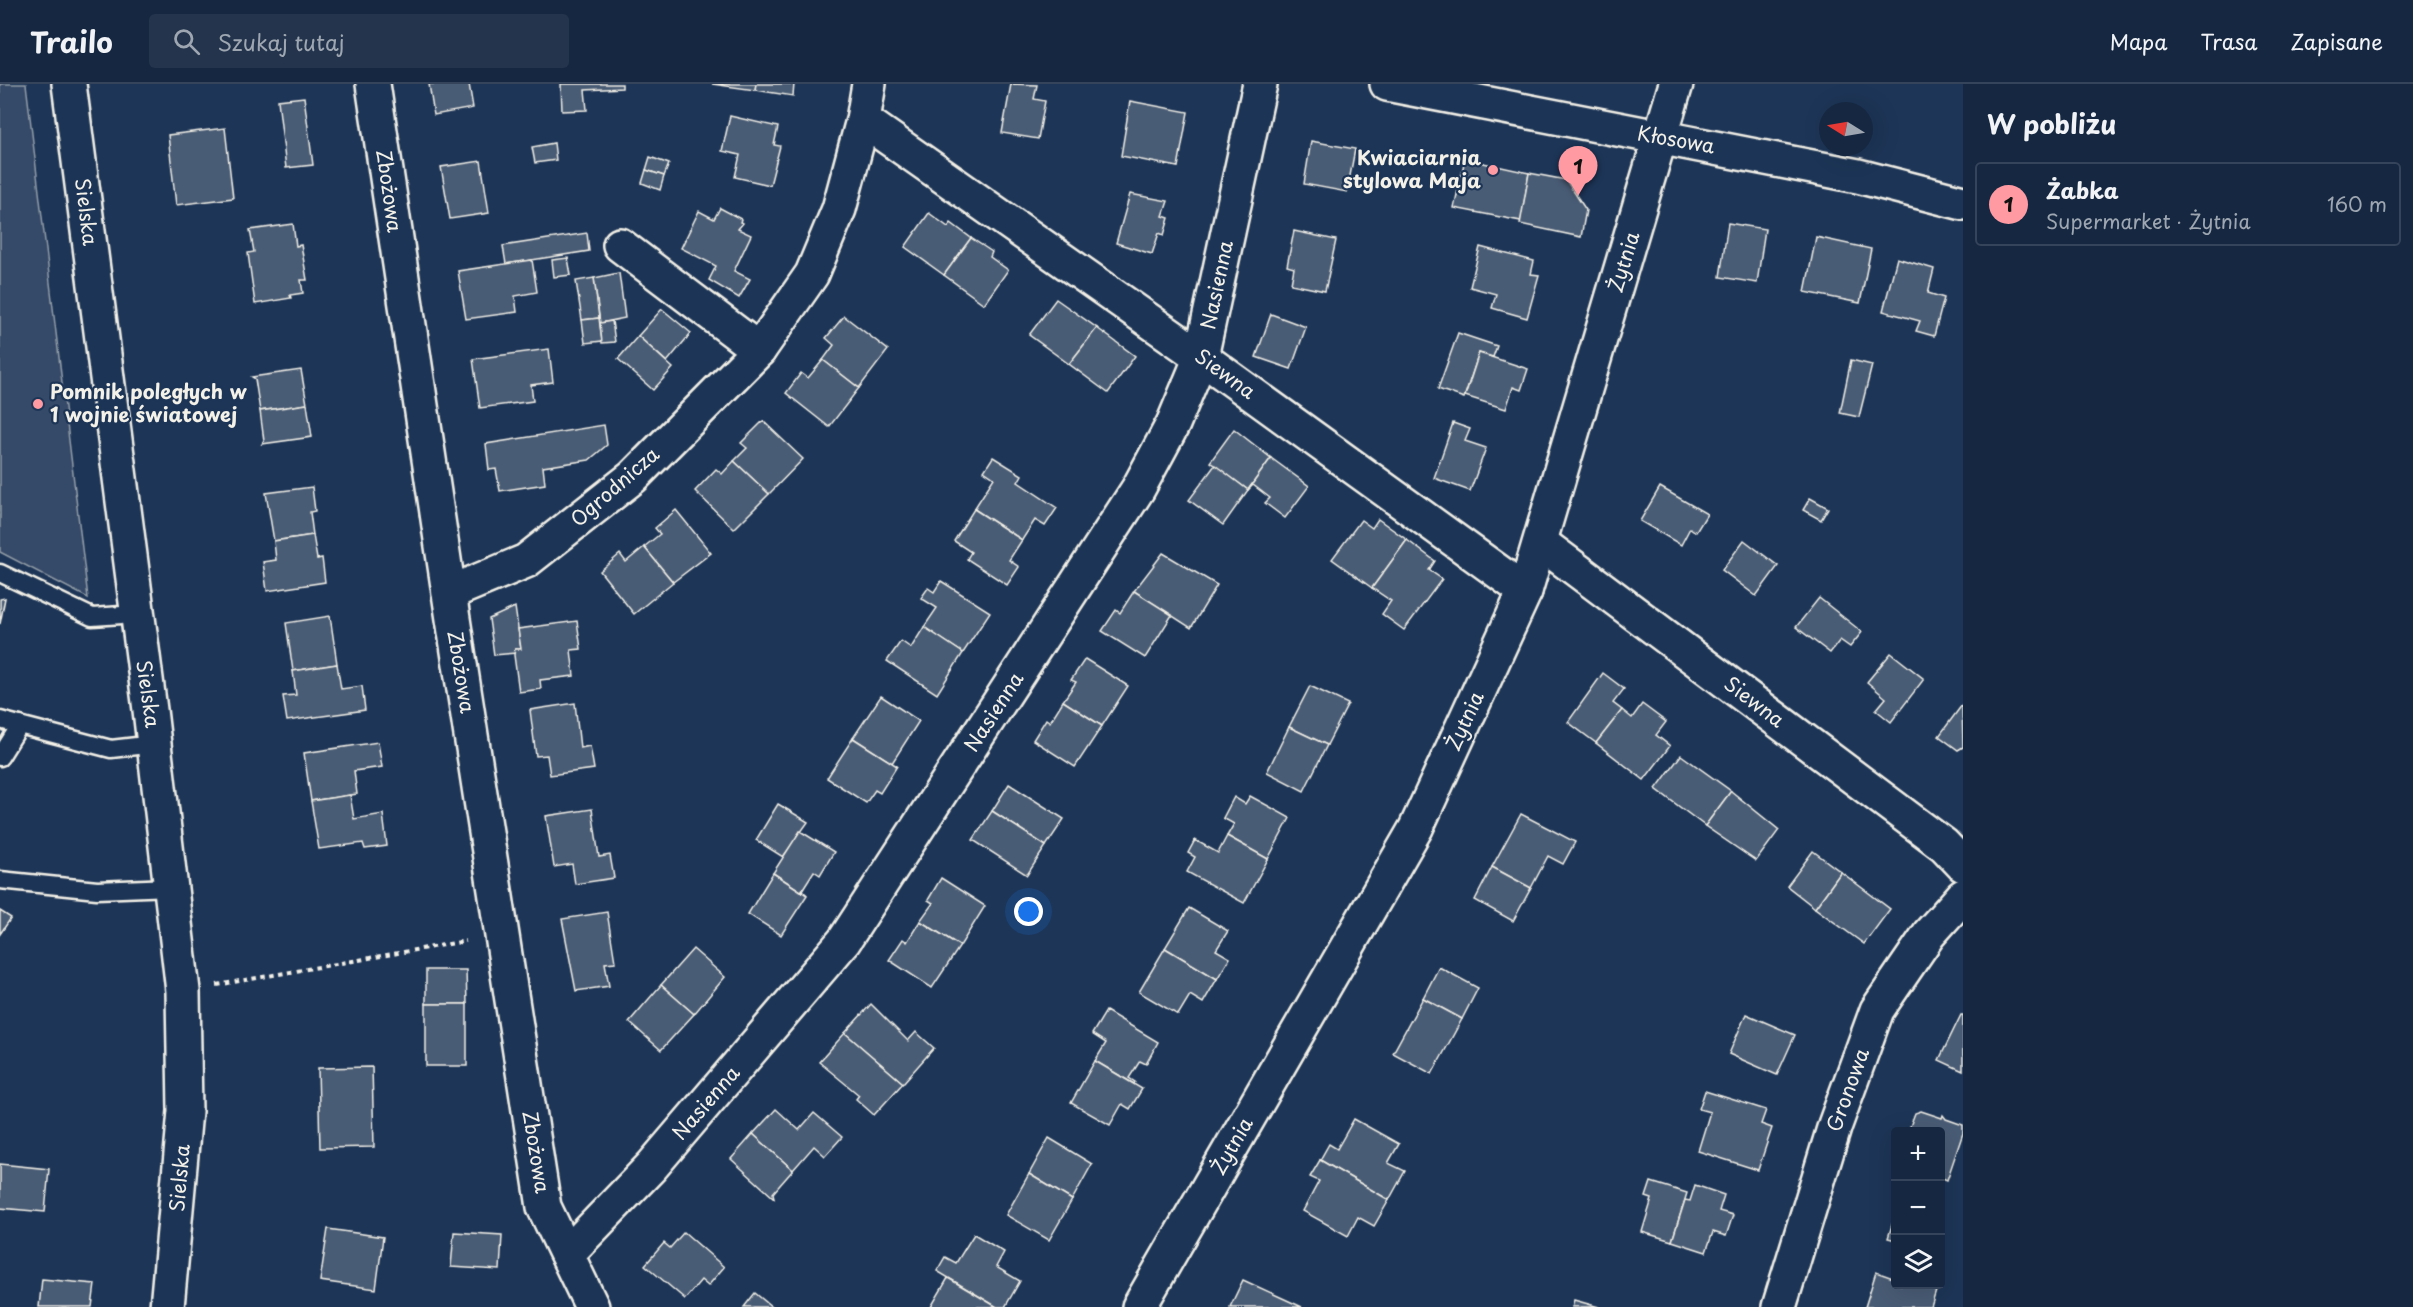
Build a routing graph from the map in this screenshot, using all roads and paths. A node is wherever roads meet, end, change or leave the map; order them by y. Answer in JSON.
{"nodes":[{"id":1,"x":69,"y":84,"type":"edge"},
{"id":2,"x":373,"y":84,"type":"edge"},
{"id":3,"x":869,"y":84,"type":"edge"},
{"id":4,"x":1260,"y":84,"type":"edge"},
{"id":5,"x":1387,"y":84,"type":"edge"},
{"id":6,"x":1676,"y":84,"type":"edge"},
{"id":7,"x":864,"y":120,"type":"junction"},
{"id":8,"x":1660,"y":138,"type":"junction"},
{"id":9,"x":1963,"y":203,"type":"edge"},
{"id":10,"x":620,"y":245,"type":"dead end"},
{"id":11,"x":759,"y":350,"type":"junction"},
{"id":12,"x":1201,"y":357,"type":"junction"},
{"id":13,"x":1541,"y":543,"type":"junction"},
{"id":14,"x":0,"y":573,"type":"edge"},
{"id":15,"x":1525,"y":591,"type":"junction"},
{"id":16,"x":448,"y":593,"type":"junction"},
{"id":17,"x":137,"y":614,"type":"junction"},
{"id":18,"x":0,"y":720,"type":"edge"},
{"id":19,"x":20,"y":725,"type":"junction"},
{"id":20,"x":154,"y":744,"type":"junction"},
{"id":21,"x":0,"y":758,"type":"edge"},
{"id":22,"x":1963,"y":866,"type":"edge"},
{"id":23,"x":0,"y":880,"type":"edge"},
{"id":24,"x":171,"y":887,"type":"junction"},
{"id":25,"x":1963,"y":896,"type":"edge"},
{"id":26,"x":502,"y":934,"type":"junction"},
{"id":27,"x":183,"y":990,"type":"junction"},
{"id":28,"x":567,"y":1254,"type":"junction"},
{"id":29,"x":167,"y":1307,"type":"edge"},
{"id":30,"x":592,"y":1307,"type":"edge"},
{"id":31,"x":1139,"y":1307,"type":"edge"},
{"id":32,"x":1779,"y":1307,"type":"edge"}],
"edges":[{"from":1,"to":17,"type":"street","name":"Sielska"},
{"from":2,"to":16,"type":"street","name":"Zbożowa"},
{"from":3,"to":7,"type":"street","name":"Ogrodnicza"},
{"from":4,"to":12,"type":"street","name":"Nasienna"},
{"from":5,"to":8,"type":"street","name":"Kłosowa"},
{"from":6,"to":8,"type":"street","name":"Żytnia"},
{"from":7,"to":11,"type":"street","name":"Ogrodnicza"},
{"from":7,"to":12,"type":"street","name":"Siewna"},
{"from":8,"to":9,"type":"street","name":"Kłosowa"},
{"from":8,"to":13,"type":"street","name":"Żytnia"},
{"from":10,"to":11,"type":"street"},
{"from":11,"to":16,"type":"street","name":"Ogrodnicza"},
{"from":12,"to":15,"type":"street","name":"Siewna"},
{"from":12,"to":28,"type":"street","name":"Nasienna"},
{"from":13,"to":15,"type":"street","name":"Żytnia"},
{"from":13,"to":22,"type":"street","name":"Siewna"},
{"from":14,"to":17,"type":"lane"},
{"from":15,"to":31,"type":"street","name":"Żytnia"},
{"from":16,"to":26,"type":"street","name":"Zbożowa"},
{"from":17,"to":20,"type":"street","name":"Sielska"},
{"from":18,"to":19,"type":"lane"},
{"from":19,"to":20,"type":"lane"},
{"from":19,"to":21,"type":"lane"},
{"from":20,"to":24,"type":"street","name":"Sielska"},
{"from":23,"to":24,"type":"lane"},
{"from":24,"to":27,"type":"street","name":"Sielska"},
{"from":25,"to":32,"type":"street","name":"Gronowa"},
{"from":26,"to":27,"type":"path"},
{"from":26,"to":28,"type":"street","name":"Zbożowa"},
{"from":27,"to":29,"type":"street","name":"Sielska"},
{"from":28,"to":30,"type":"street","name":"Zbożowa"}]}
